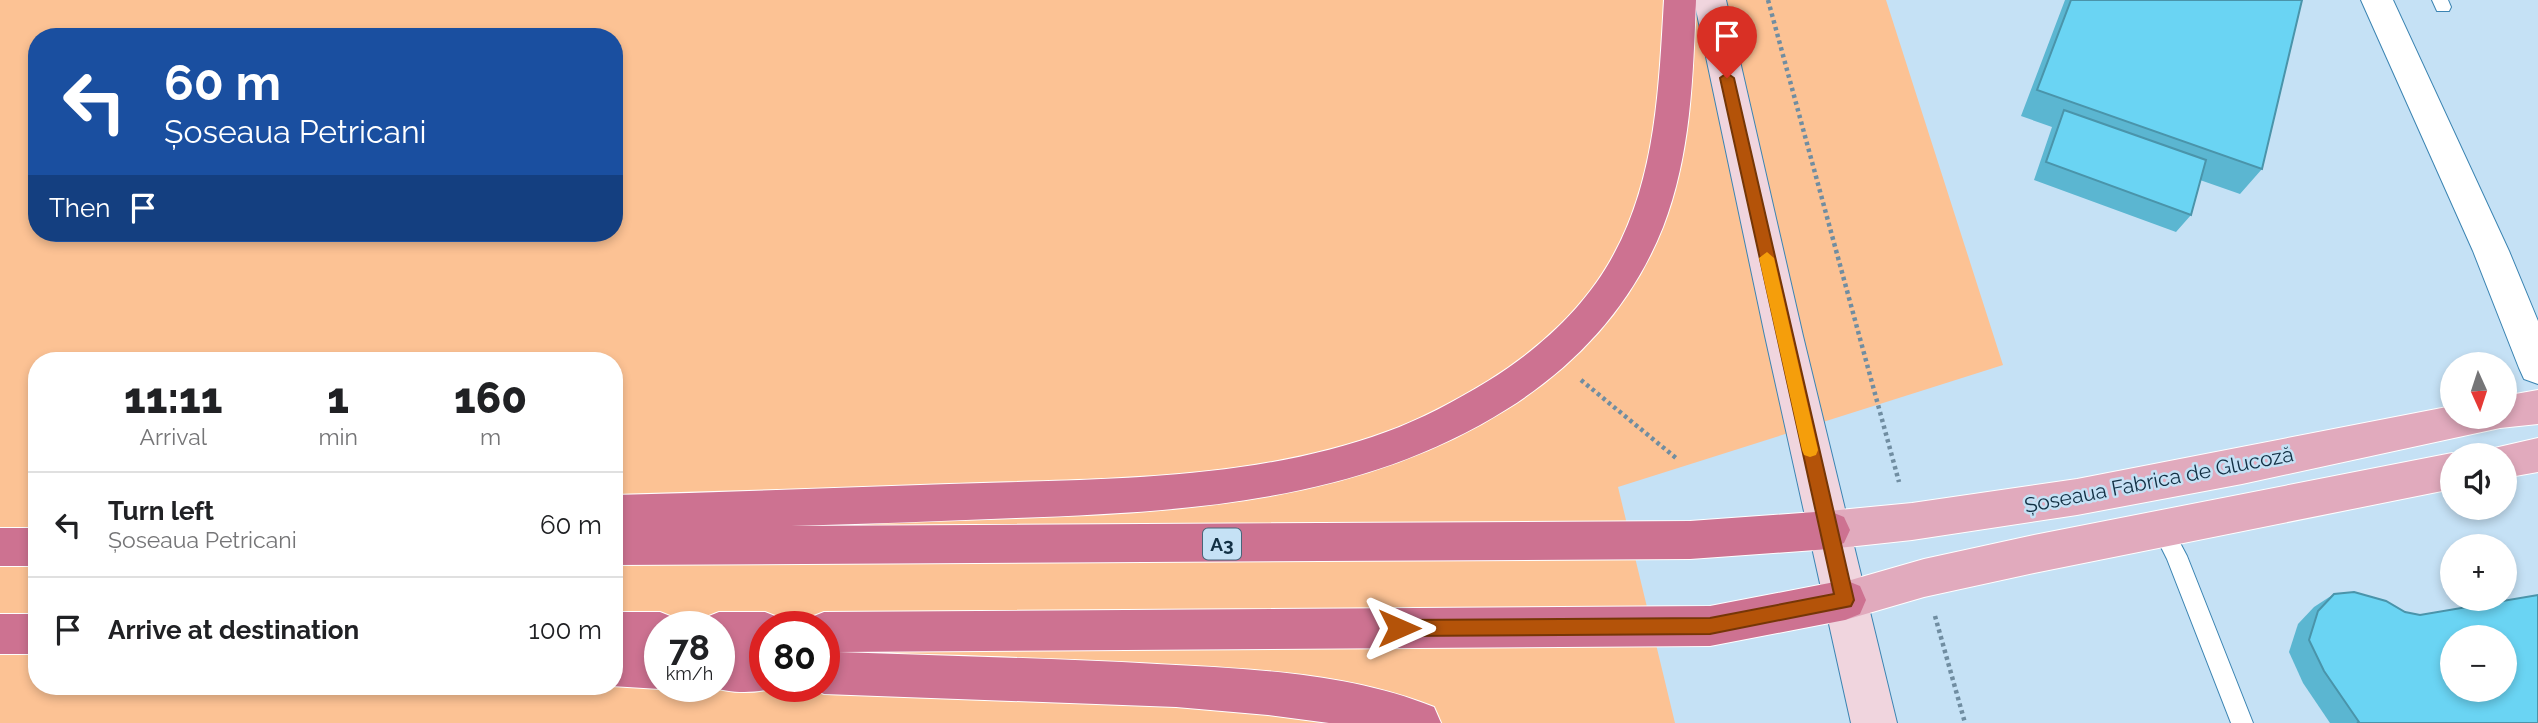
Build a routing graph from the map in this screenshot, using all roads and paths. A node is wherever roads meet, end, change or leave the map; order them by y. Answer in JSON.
{"nodes":[{"id":1,"x":1680,"y":0,"type":"edge"},
{"id":2,"x":1710,"y":0,"type":"edge"},
{"id":3,"x":1768,"y":0,"type":"edge"},
{"id":4,"x":2377,"y":0,"type":"edge"},
{"id":5,"x":2538,"y":368,"type":"edge"},
{"id":6,"x":2538,"y":407,"type":"edge"},
{"id":7,"x":2517,"y":411,"type":"edge"},
{"id":8,"x":2440,"y":425,"type":"edge"},
{"id":9,"x":2538,"y":455,"type":"edge"},
{"id":10,"x":2517,"y":459,"type":"edge"},
{"id":11,"x":2440,"y":473,"type":"edge"},
{"id":12,"x":623,"y":513,"type":"edge"},
{"id":13,"x":1911,"y":524,"type":"junction"},
{"id":14,"x":2162,"y":529,"type":"junction"},
{"id":15,"x":1829,"y":530,"type":"junction"},
{"id":16,"x":623,"y":546,"type":"edge"},
{"id":17,"x":0,"y":547,"type":"edge"},
{"id":18,"x":28,"y":547,"type":"edge"},
{"id":19,"x":1924,"y":578,"type":"junction"},
{"id":20,"x":1845,"y":600,"type":"junction"},
{"id":21,"x":623,"y":632,"type":"edge"},
{"id":22,"x":644,"y":632,"type":"edge"},
{"id":23,"x":840,"y":632,"type":"edge"},
{"id":24,"x":0,"y":634,"type":"edge"},
{"id":25,"x":28,"y":634,"type":"edge"},
{"id":26,"x":623,"y":666,"type":"edge"},
{"id":27,"x":644,"y":667,"type":"edge"},
{"id":28,"x":840,"y":674,"type":"edge"},
{"id":29,"x":1418,"y":723,"type":"edge"},
{"id":30,"x":1874,"y":723,"type":"edge"},
{"id":31,"x":1965,"y":723,"type":"edge"},
{"id":32,"x":2242,"y":723,"type":"edge"}],
"edges":[{"from":1,"to":12,"type":"highway"},
{"from":2,"to":15,"type":"main road"},
{"from":3,"to":13,"type":"path"},
{"from":4,"to":5,"type":"street"},
{"from":6,"to":7,"type":"main road"},
{"from":8,"to":13,"type":"main road","name":"Șoseaua Fabrica de Glucoză"},
{"from":9,"to":10,"type":"main road"},
{"from":11,"to":14,"type":"main road"},
{"from":13,"to":15,"type":"main road","name":"Șoseaua Fabrica de Glucoză"},
{"from":14,"to":19,"type":"main road"},
{"from":14,"to":32,"type":"lane"},
{"from":15,"to":16,"type":"highway","number":"A3"},
{"from":15,"to":20,"type":"main road"},
{"from":17,"to":18,"type":"highway"},
{"from":19,"to":20,"type":"main road"},
{"from":19,"to":31,"type":"path"},
{"from":20,"to":23,"type":"highway"},
{"from":20,"to":30,"type":"main road"},
{"from":21,"to":22,"type":"highway"},
{"from":24,"to":25,"type":"highway"},
{"from":26,"to":27,"type":"highway"},
{"from":28,"to":29,"type":"highway"}]}
